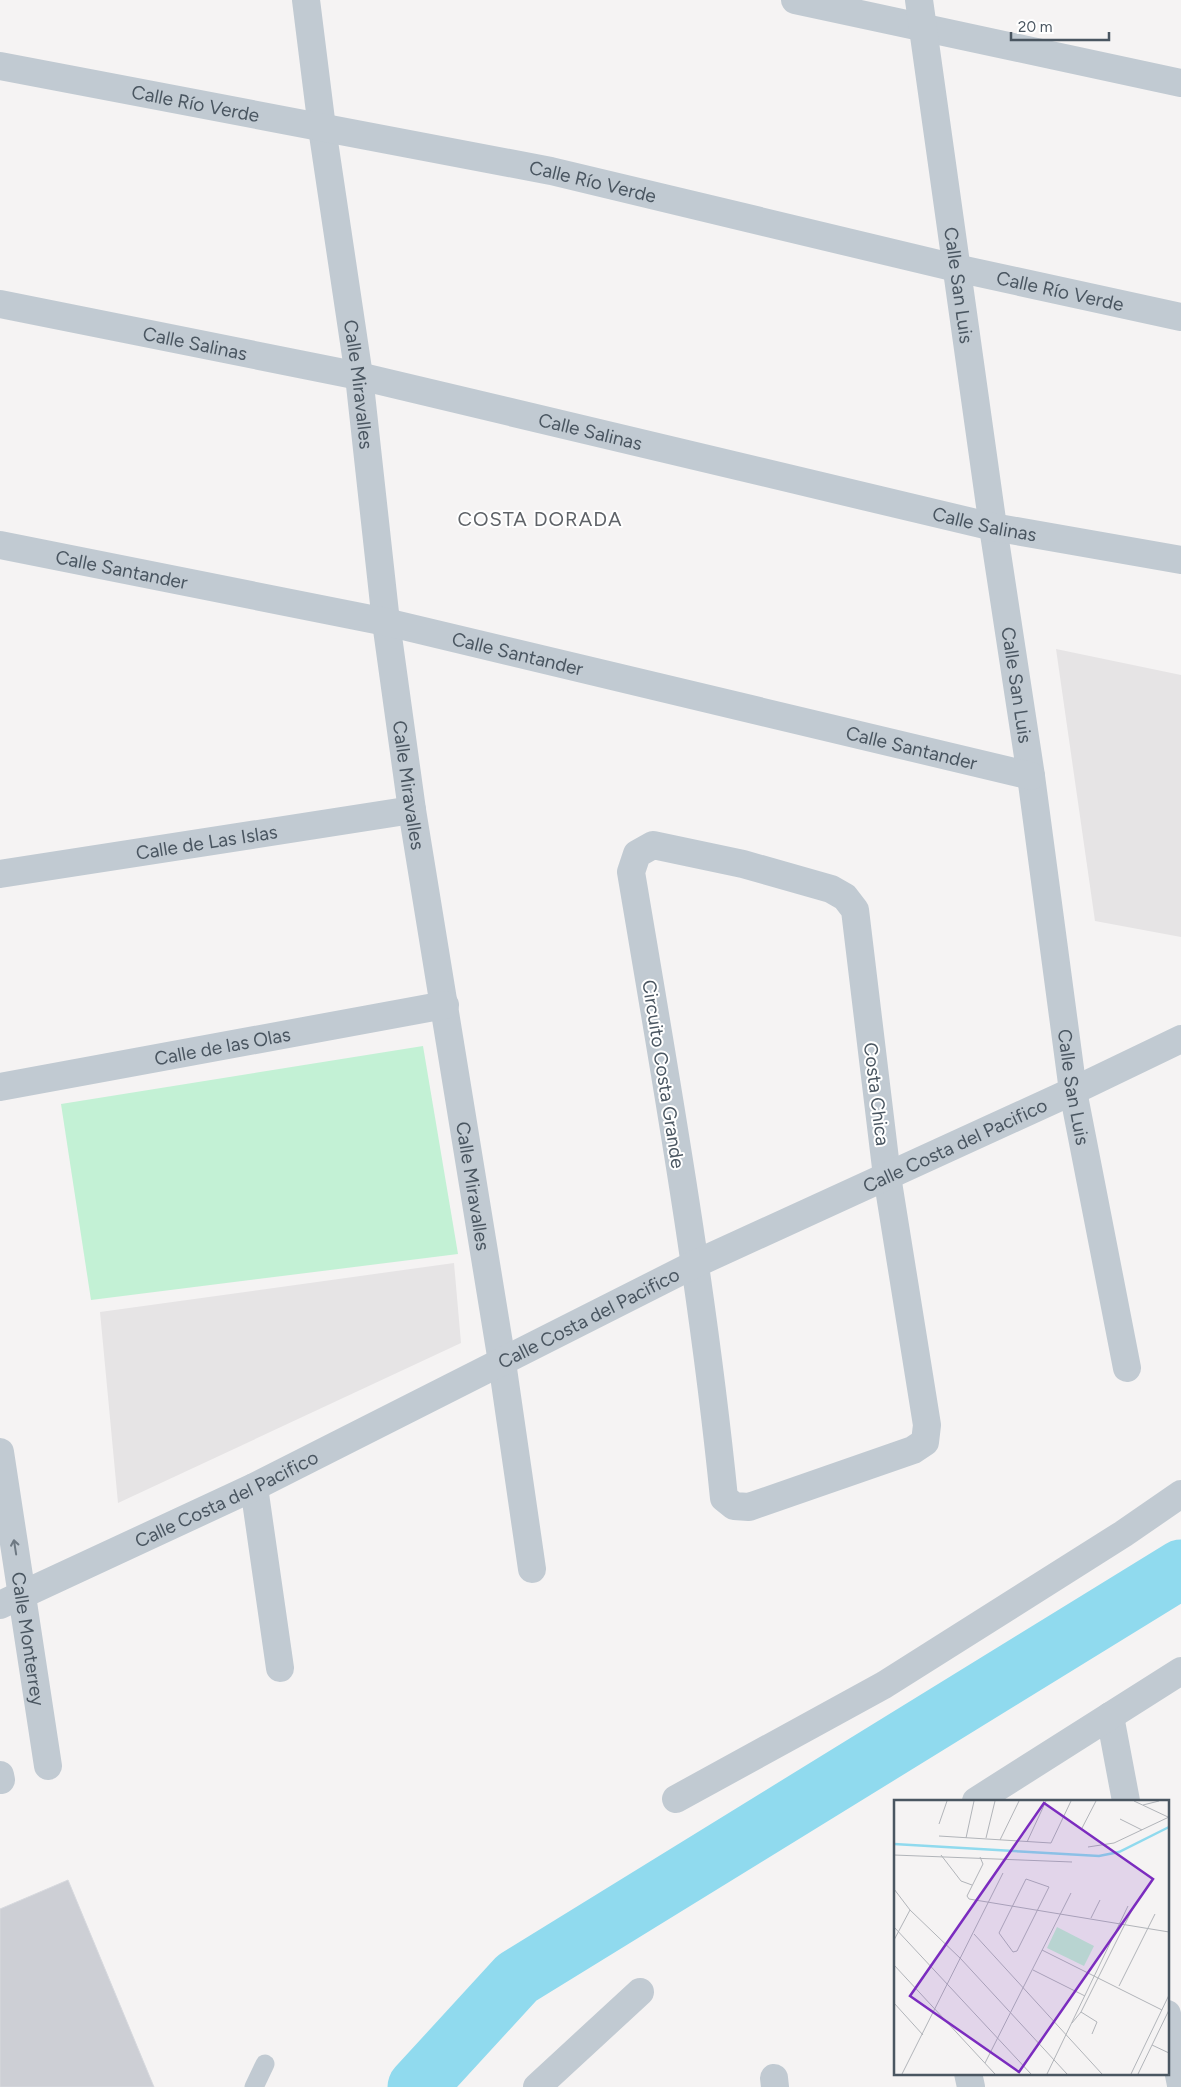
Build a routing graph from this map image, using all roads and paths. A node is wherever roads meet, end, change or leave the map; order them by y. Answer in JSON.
{"nodes":[{"id":1,"x":306,"y":0,"type":"edge"},
{"id":2,"x":795,"y":0,"type":"edge"},
{"id":3,"x":919,"y":0,"type":"edge"},
{"id":4,"x":923,"y":28,"type":"junction"},
{"id":5,"x":0,"y":66,"type":"edge"},
{"id":6,"x":1181,"y":83,"type":"edge"},
{"id":7,"x":322,"y":128,"type":"junction"},
{"id":8,"x":956,"y":268,"type":"junction"},
{"id":9,"x":0,"y":304,"type":"edge"},
{"id":10,"x":1181,"y":317,"type":"edge"},
{"id":11,"x":359,"y":376,"type":"junction"},
{"id":12,"x":993,"y":527,"type":"junction"},
{"id":13,"x":0,"y":545,"type":"edge"},
{"id":14,"x":1181,"y":560,"type":"edge"},
{"id":15,"x":386,"y":622,"type":"junction"},
{"id":16,"x":1031,"y":776,"type":"junction"},
{"id":17,"x":412,"y":810,"type":"junction"},
{"id":18,"x":0,"y":874,"type":"edge"},
{"id":19,"x":845,"y":897,"type":"joint"},
{"id":20,"x":445,"y":1005,"type":"junction"},
{"id":21,"x":1181,"y":1039,"type":"edge"},
{"id":22,"x":0,"y":1087,"type":"edge"},
{"id":23,"x":1073,"y":1091,"type":"junction"},
{"id":24,"x":887,"y":1176,"type":"junction"},
{"id":25,"x":695,"y":1264,"type":"junction"},
{"id":26,"x":502,"y":1362,"type":"junction"},
{"id":27,"x":1127,"y":1368,"type":"dead end"},
{"id":28,"x":0,"y":1452,"type":"edge"},
{"id":29,"x":254,"y":1487,"type":"junction"},
{"id":30,"x":1181,"y":1494,"type":"edge"},
{"id":31,"x":734,"y":1506,"type":"joint"},
{"id":32,"x":532,"y":1569,"type":"dead end"},
{"id":33,"x":11,"y":1600,"type":"edge"},
{"id":34,"x":280,"y":1668,"type":"dead end"},
{"id":35,"x":1181,"y":1671,"type":"edge"},
{"id":36,"x":1110,"y":1716,"type":"junction"},
{"id":37,"x":48,"y":1766,"type":"dead end"},
{"id":38,"x":676,"y":1799,"type":"dead end"},
{"id":39,"x":978,"y":1800,"type":"edge"},
{"id":40,"x":1126,"y":1800,"type":"edge"},
{"id":41,"x":640,"y":1992,"type":"dead end"},
{"id":42,"x":1168,"y":2019,"type":"edge"},
{"id":43,"x":265,"y":2064,"type":"dead end"},
{"id":44,"x":968,"y":2074,"type":"edge"},
{"id":45,"x":1181,"y":2085,"type":"edge"},
{"id":46,"x":254,"y":2087,"type":"edge"},
{"id":47,"x":536,"y":2087,"type":"edge"},
{"id":48,"x":971,"y":2087,"type":"edge"}],
"edges":[{"from":1,"to":7,"type":"street","name":"Calle Miravalles"},
{"from":2,"to":4,"type":"street"},
{"from":3,"to":4,"type":"street","name":"Calle San Luis"},
{"from":4,"to":6,"type":"street"},
{"from":4,"to":8,"type":"street","name":"Calle San Luis"},
{"from":5,"to":7,"type":"street","name":"Calle Río Verde"},
{"from":7,"to":8,"type":"street","name":"Calle Río Verde"},
{"from":7,"to":11,"type":"street","name":"Calle Miravalles"},
{"from":8,"to":10,"type":"street","name":"Calle Río Verde"},
{"from":8,"to":12,"type":"street","name":"Calle San Luis"},
{"from":9,"to":11,"type":"street","name":"Calle Salinas"},
{"from":11,"to":12,"type":"street","name":"Calle Salinas"},
{"from":11,"to":15,"type":"street","name":"Calle Miravalles"},
{"from":12,"to":14,"type":"street","name":"Calle Salinas"},
{"from":12,"to":16,"type":"street","name":"Calle San Luis"},
{"from":13,"to":15,"type":"street","name":"Calle Santander"},
{"from":15,"to":16,"type":"street","name":"Calle Santander"},
{"from":15,"to":17,"type":"street","name":"Calle Miravalles"},
{"from":16,"to":23,"type":"street","name":"Calle San Luis"},
{"from":17,"to":18,"type":"street","name":"Calle de Las Islas"},
{"from":17,"to":20,"type":"street","name":"Calle Miravalles"},
{"from":19,"to":24,"type":"street","name":"Costa Chica"},
{"from":19,"to":25,"type":"street","name":"Circuito Costa Grande"},
{"from":20,"to":22,"type":"street","name":"Calle de las Olas"},
{"from":20,"to":26,"type":"street","name":"Calle Miravalles"},
{"from":21,"to":23,"type":"street","name":"Calle Costa del Pacifico"},
{"from":23,"to":24,"type":"street","name":"Calle Costa del Pacifico"},
{"from":23,"to":27,"type":"street","name":"Calle San Luis"},
{"from":24,"to":25,"type":"street","name":"Calle Costa del Pacifico"},
{"from":24,"to":31,"type":"street","name":"Costa Chica"},
{"from":25,"to":26,"type":"street","name":"Calle Costa del Pacifico"},
{"from":25,"to":31,"type":"street","name":"Circuito Costa Grande"},
{"from":26,"to":29,"type":"street","name":"Calle Costa del Pacifico"},
{"from":26,"to":32,"type":"street","name":"Calle Miravalles"},
{"from":33,"to":28,"type":"street","name":"Calle Monterrey","one_way":true},
{"from":29,"to":33,"type":"street","name":"Calle Costa del Pacifico"},
{"from":29,"to":34,"type":"street"},
{"from":30,"to":38,"type":"street"},
{"from":33,"to":37,"type":"street","name":"Calle Monterrey"},
{"from":35,"to":36,"type":"street"},
{"from":36,"to":39,"type":"street"},
{"from":36,"to":40,"type":"street"},
{"from":41,"to":47,"type":"street"},
{"from":42,"to":45,"type":"street"},
{"from":43,"to":46,"type":"lane"},
{"from":44,"to":48,"type":"street"}]}
